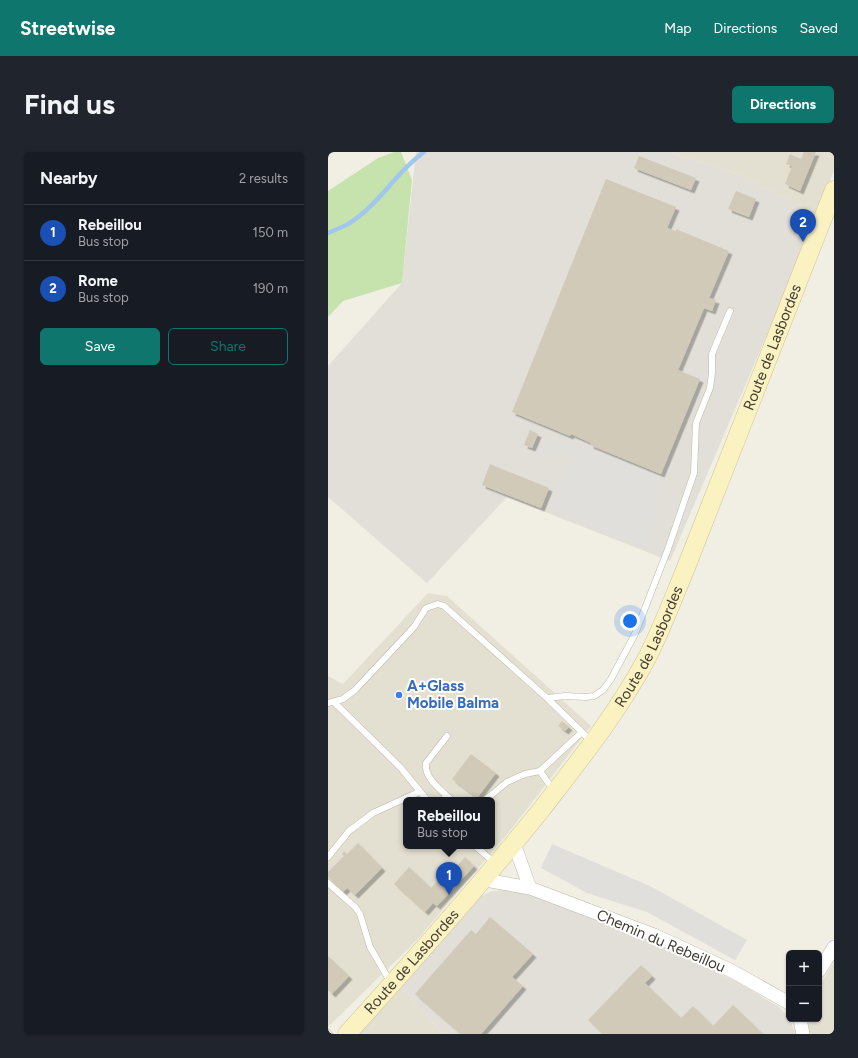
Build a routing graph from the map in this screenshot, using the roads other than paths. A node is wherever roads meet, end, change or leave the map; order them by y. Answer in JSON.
{"nodes":[{"id":1,"x":834,"y":190,"type":"edge"},
{"id":2,"x":730,"y":311,"type":"dead end"},
{"id":3,"x":547,"y":698,"type":"junction"},
{"id":4,"x":331,"y":703,"type":"edge"},
{"id":5,"x":448,"y":736,"type":"dead end"},
{"id":6,"x":587,"y":737,"type":"junction"},
{"id":7,"x":540,"y":771,"type":"junction"},
{"id":8,"x":419,"y":792,"type":"junction"},
{"id":9,"x":555,"y":792,"type":"junction"},
{"id":10,"x":408,"y":797,"type":"edge"},
{"id":11,"x":424,"y":797,"type":"edge"},
{"id":12,"x":445,"y":797,"type":"edge"},
{"id":13,"x":489,"y":797,"type":"edge"},
{"id":14,"x":403,"y":799,"type":"edge"},
{"id":15,"x":512,"y":845,"type":"junction"},
{"id":16,"x":477,"y":849,"type":"edge"},
{"id":17,"x":328,"y":857,"type":"edge"},
{"id":18,"x":491,"y":870,"type":"junction"},
{"id":19,"x":328,"y":883,"type":"edge"},
{"id":20,"x":530,"y":888,"type":"junction"},
{"id":21,"x":834,"y":947,"type":"edge"},
{"id":22,"x":822,"y":965,"type":"edge"},
{"id":23,"x":392,"y":984,"type":"junction"},
{"id":24,"x":786,"y":1001,"type":"edge"},
{"id":25,"x":801,"y":1022,"type":"edge"},
{"id":26,"x":347,"y":1034,"type":"edge"},
{"id":27,"x":803,"y":1034,"type":"edge"}],
"edges":[{"from":1,"to":6,"type":"street","name":"Route de Lasbordes"},
{"from":2,"to":3,"type":"lane"},
{"from":3,"to":4,"type":"lane"},
{"from":3,"to":6,"type":"lane"},
{"from":4,"to":8,"type":"lane"},
{"from":5,"to":12,"type":"lane"},
{"from":6,"to":7,"type":"lane"},
{"from":6,"to":9,"type":"street","name":"Route de Lasbordes"},
{"from":7,"to":9,"type":"lane"},
{"from":7,"to":13,"type":"lane"},
{"from":8,"to":10,"type":"lane"},
{"from":8,"to":11,"type":"lane"},
{"from":9,"to":15,"type":"street","name":"Route de Lasbordes"},
{"from":14,"to":17,"type":"lane"},
{"from":15,"to":18,"type":"street","name":"Route de Lasbordes"},
{"from":15,"to":20,"type":"street"},
{"from":16,"to":18,"type":"lane"},
{"from":18,"to":20,"type":"street","name":"Chemin du Rebeillou"},
{"from":18,"to":23,"type":"street","name":"Route de Lasbordes"},
{"from":19,"to":23,"type":"lane"},
{"from":20,"to":24,"type":"street","name":"Chemin du Rebeillou"},
{"from":21,"to":22,"type":"street"},
{"from":23,"to":26,"type":"street","name":"Route de Lasbordes"},
{"from":25,"to":27,"type":"street"}]}
